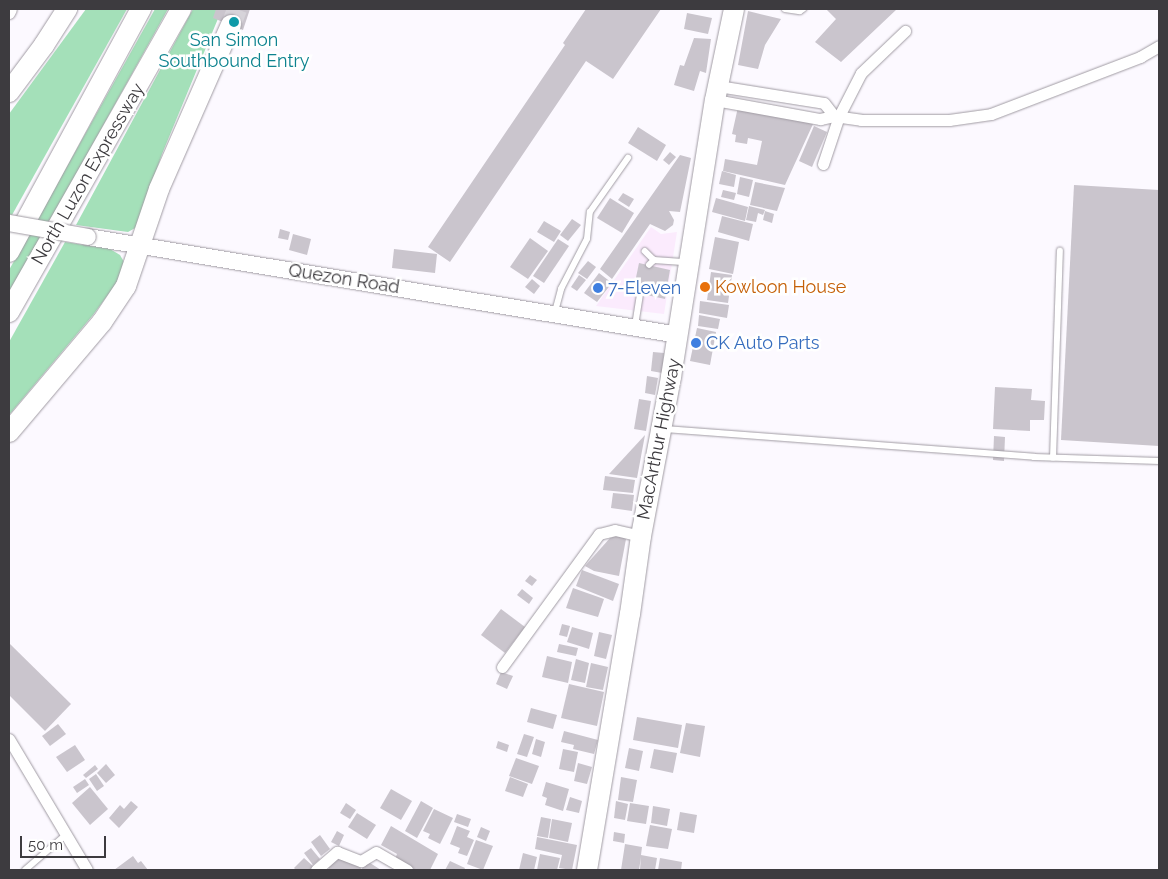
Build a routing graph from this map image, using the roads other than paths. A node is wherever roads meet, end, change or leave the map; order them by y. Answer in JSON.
{"nodes":[{"id":1,"x":11,"y":9,"type":"edge"},
{"id":2,"x":67,"y":9,"type":"edge"},
{"id":3,"x":141,"y":9,"type":"edge"},
{"id":4,"x":182,"y":9,"type":"edge"},
{"id":5,"x":734,"y":9,"type":"edge"},
{"id":6,"x":785,"y":9,"type":"edge"},
{"id":7,"x":803,"y":9,"type":"edge"},
{"id":8,"x":9,"y":13,"type":"edge"},
{"id":9,"x":231,"y":25,"type":"tunnel mouth"},
{"id":10,"x":905,"y":31,"type":"dead end"},
{"id":11,"x":1159,"y":46,"type":"edge"},
{"id":12,"x":9,"y":92,"type":"edge"},
{"id":13,"x":717,"y":93,"type":"junction"},
{"id":14,"x":767,"y":94,"type":"junction"},
{"id":15,"x":794,"y":98,"type":"junction"},
{"id":16,"x":765,"y":109,"type":"junction"},
{"id":17,"x":790,"y":114,"type":"junction"},
{"id":18,"x":836,"y":116,"type":"junction"},
{"id":19,"x":628,"y":158,"type":"dead end"},
{"id":20,"x":822,"y":164,"type":"dead end"},
{"id":21,"x":9,"y":223,"type":"edge"},
{"id":22,"x":140,"y":246,"type":"junction"},
{"id":23,"x":645,"y":251,"type":"dead end"},
{"id":24,"x":1060,"y":251,"type":"dead end"},
{"id":25,"x":9,"y":252,"type":"edge"},
{"id":26,"x":654,"y":260,"type":"junction"},
{"id":27,"x":690,"y":263,"type":"junction"},
{"id":28,"x":649,"y":265,"type":"dead end"},
{"id":29,"x":640,"y":294,"type":"dead end"},
{"id":30,"x":9,"y":312,"type":"edge"},
{"id":31,"x":554,"y":314,"type":"junction"},
{"id":32,"x":634,"y":327,"type":"junction"},
{"id":33,"x":679,"y":335,"type":"junction"},
{"id":34,"x":662,"y":428,"type":"junction"},
{"id":35,"x":9,"y":432,"type":"edge"},
{"id":36,"x":1053,"y":458,"type":"junction"},
{"id":37,"x":1159,"y":461,"type":"edge"},
{"id":38,"x":641,"y":536,"type":"junction"},
{"id":39,"x":502,"y":667,"type":"dead end"},
{"id":40,"x":9,"y":739,"type":"edge"},
{"id":41,"x":67,"y":834,"type":"junction"},
{"id":42,"x":25,"y":870,"type":"edge"},
{"id":43,"x":86,"y":870,"type":"edge"},
{"id":44,"x":316,"y":870,"type":"edge"},
{"id":45,"x":408,"y":870,"type":"edge"},
{"id":46,"x":587,"y":870,"type":"edge"}],
"edges":[{"from":1,"to":8,"type":"street"},
{"from":2,"to":12,"type":"highway"},
{"from":3,"to":25,"type":"highway","name":"North Luzon Expressway"},
{"from":4,"to":30,"type":"highway","name":"North Luzon Expressway"},
{"from":5,"to":13,"type":"highway","name":"MacArthur Highway"},
{"from":6,"to":7,"type":"lane"},
{"from":9,"to":22,"type":"highway"},
{"from":10,"to":18,"type":"street"},
{"from":11,"to":18,"type":"street"},
{"from":13,"to":14,"type":"street"},
{"from":13,"to":16,"type":"street"},
{"from":13,"to":27,"type":"highway","name":"MacArthur Highway"},
{"from":14,"to":15,"type":"street"},
{"from":14,"to":16,"type":"street"},
{"from":15,"to":17,"type":"street"},
{"from":15,"to":18,"type":"street"},
{"from":16,"to":17,"type":"street"},
{"from":17,"to":18,"type":"street"},
{"from":18,"to":20,"type":"street"},
{"from":19,"to":31,"type":"lane"},
{"from":21,"to":22,"type":"main road","name":"Quezon Road","bridge":true},
{"from":22,"to":31,"type":"main road","name":"Quezon Road"},
{"from":22,"to":35,"type":"highway"},
{"from":23,"to":26,"type":"lane"},
{"from":24,"to":36,"type":"lane"},
{"from":26,"to":27,"type":"lane"},
{"from":26,"to":28,"type":"lane"},
{"from":27,"to":33,"type":"highway","name":"MacArthur Highway"},
{"from":29,"to":32,"type":"lane"},
{"from":31,"to":32,"type":"main road","name":"Quezon Road"},
{"from":32,"to":33,"type":"main road","name":"Quezon Road"},
{"from":33,"to":34,"type":"highway","name":"MacArthur Highway"},
{"from":34,"to":36,"type":"lane"},
{"from":34,"to":38,"type":"highway","name":"MacArthur Highway"},
{"from":36,"to":37,"type":"lane"},
{"from":38,"to":39,"type":"street"},
{"from":38,"to":46,"type":"highway","name":"MacArthur Highway"},
{"from":40,"to":41,"type":"street"},
{"from":41,"to":42,"type":"lane"},
{"from":41,"to":43,"type":"street"},
{"from":44,"to":45,"type":"street"}]}
